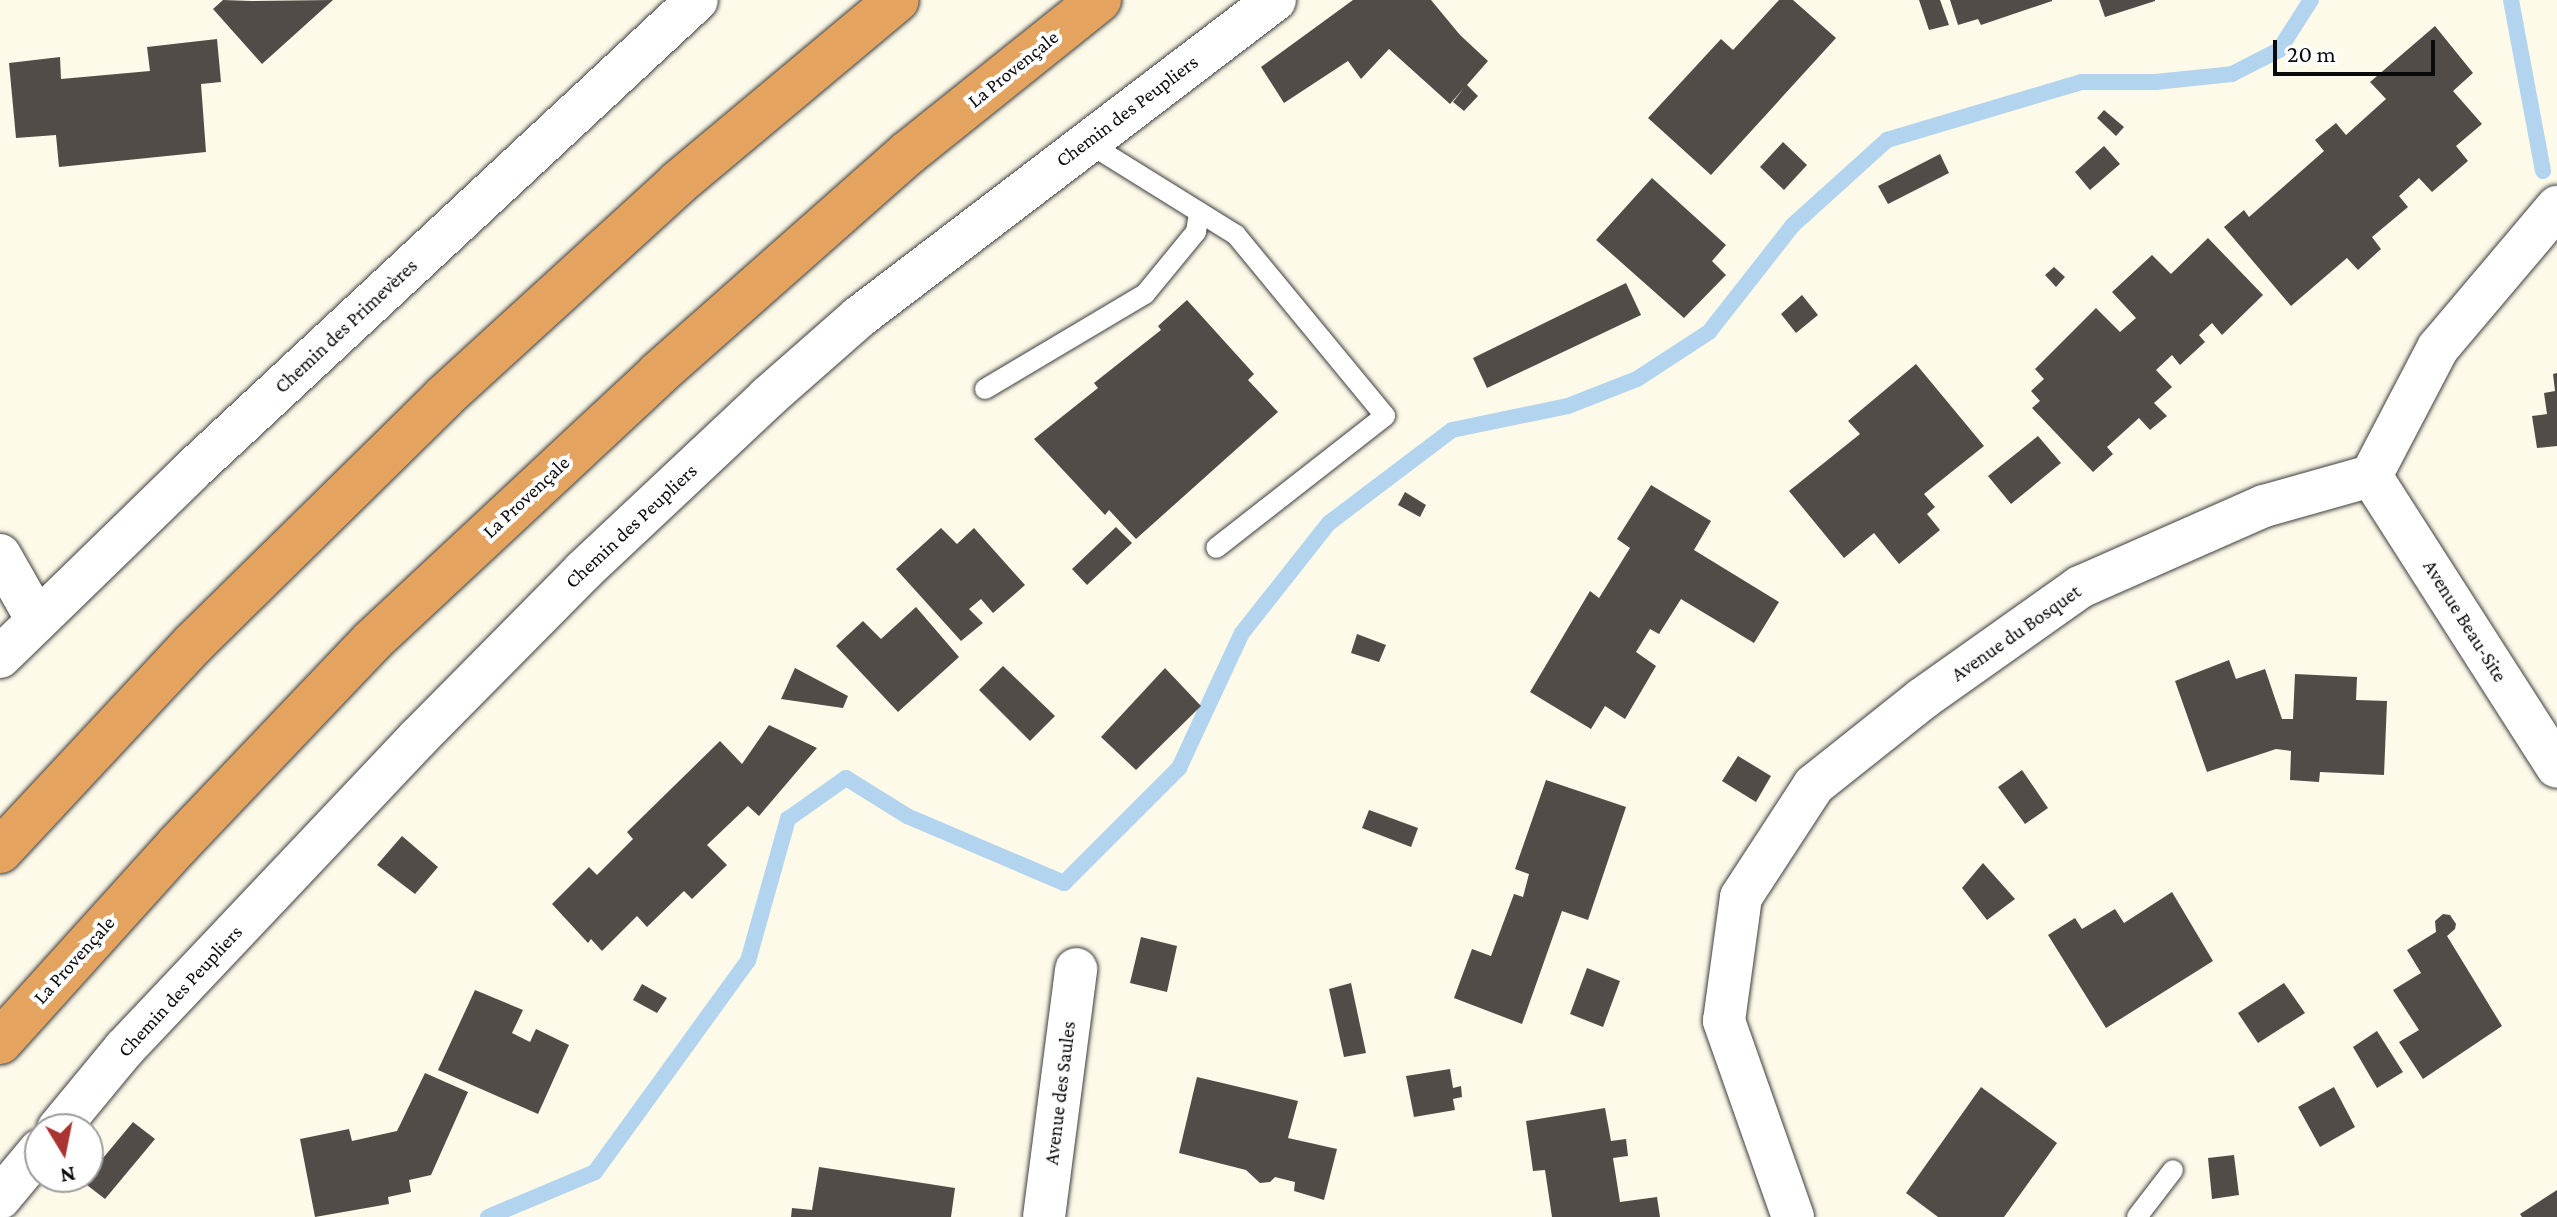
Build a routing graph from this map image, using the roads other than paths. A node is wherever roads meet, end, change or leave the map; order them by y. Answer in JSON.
{"nodes":[{"id":1,"x":697,"y":0,"type":"edge"},
{"id":2,"x":897,"y":0,"type":"edge"},
{"id":3,"x":1099,"y":0,"type":"edge"},
{"id":4,"x":1275,"y":0,"type":"edge"},
{"id":5,"x":1085,"y":141,"type":"junction"},
{"id":6,"x":2557,"y":207,"type":"edge"},
{"id":7,"x":1199,"y":212,"type":"junction"},
{"id":8,"x":985,"y":389,"type":"dead end"},
{"id":9,"x":2371,"y":476,"type":"junction"},
{"id":10,"x":1216,"y":548,"type":"dead end"},
{"id":11,"x":0,"y":555,"type":"edge"},
{"id":12,"x":37,"y":620,"type":"junction"},
{"id":13,"x":0,"y":657,"type":"edge"},
{"id":14,"x":2557,"y":767,"type":"edge"},
{"id":15,"x":0,"y":851,"type":"edge"},
{"id":16,"x":1076,"y":969,"type":"dead end"},
{"id":17,"x":0,"y":1042,"type":"edge"},
{"id":18,"x":71,"y":1113,"type":"edge"},
{"id":19,"x":24,"y":1169,"type":"edge"},
{"id":20,"x":2173,"y":1170,"type":"dead end"},
{"id":21,"x":0,"y":1198,"type":"edge"},
{"id":22,"x":1044,"y":1217,"type":"edge"},
{"id":23,"x":1793,"y":1217,"type":"edge"},
{"id":24,"x":2137,"y":1217,"type":"edge"}],
"edges":[{"from":1,"to":12,"type":"street","name":"Chemin des Primevères"},
{"from":2,"to":15,"type":"highway"},
{"from":3,"to":17,"type":"highway","name":"La Provençale"},
{"from":4,"to":5,"type":"street","name":"Chemin des Peupliers"},
{"from":5,"to":7,"type":"lane"},
{"from":5,"to":18,"type":"street","name":"Chemin des Peupliers"},
{"from":6,"to":9,"type":"street"},
{"from":7,"to":8,"type":"lane"},
{"from":7,"to":10,"type":"lane"},
{"from":9,"to":14,"type":"street","name":"Avenue Beau-Site"},
{"from":9,"to":23,"type":"street","name":"Avenue du Bosquet"},
{"from":11,"to":12,"type":"street"},
{"from":12,"to":13,"type":"street","name":"Chemin des Primevères"},
{"from":16,"to":22,"type":"street","name":"Avenue des Saules"},
{"from":19,"to":21,"type":"street"},
{"from":20,"to":24,"type":"lane"}]}
